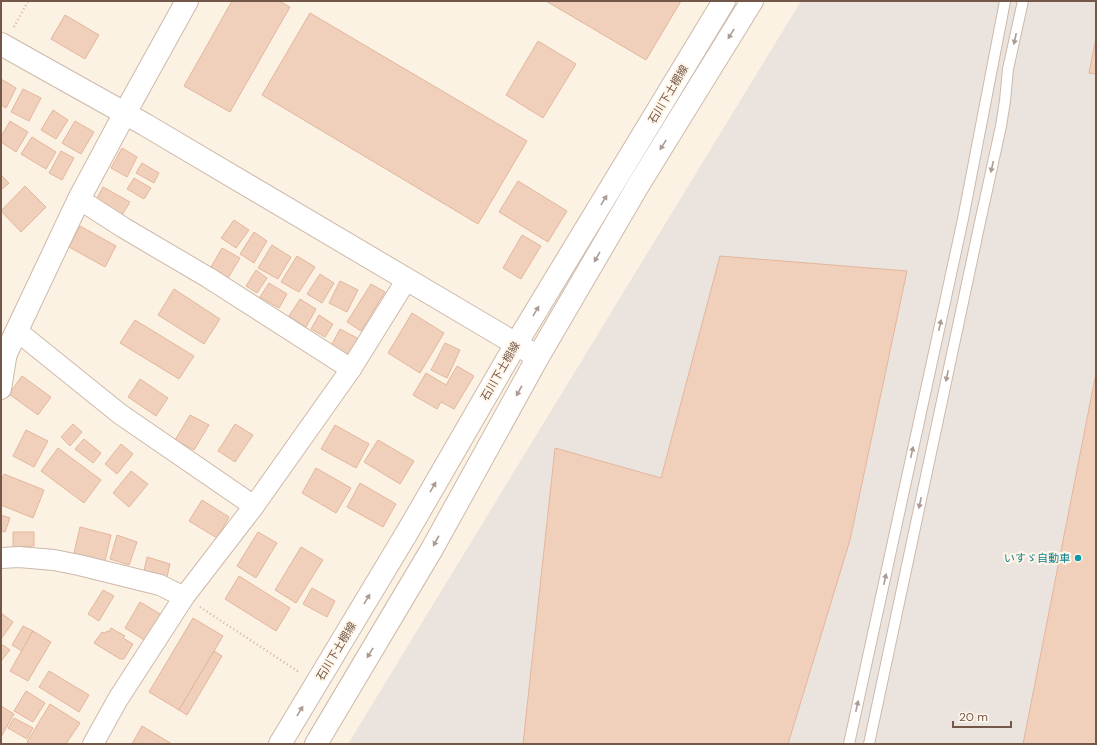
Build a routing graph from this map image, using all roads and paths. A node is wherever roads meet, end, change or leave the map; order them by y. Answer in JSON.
{"nodes":[{"id":1,"x":28,"y":1,"type":"edge"},
{"id":2,"x":187,"y":1,"type":"edge"},
{"id":3,"x":724,"y":1,"type":"edge"},
{"id":4,"x":752,"y":1,"type":"edge"},
{"id":5,"x":1005,"y":1,"type":"edge"},
{"id":6,"x":1022,"y":1,"type":"edge"},
{"id":7,"x":3,"y":45,"type":"edge"},
{"id":8,"x":124,"y":113,"type":"junction"},
{"id":9,"x":79,"y":199,"type":"junction"},
{"id":10,"x":406,"y":279,"type":"junction"},
{"id":11,"x":16,"y":331,"type":"junction"},
{"id":12,"x":516,"y":344,"type":"junction"},
{"id":13,"x":538,"y":357,"type":"junction"},
{"id":14,"x":4,"y":358,"type":"edge"},
{"id":15,"x":351,"y":368,"type":"junction"},
{"id":16,"x":1,"y":389,"type":"edge"},
{"id":17,"x":254,"y":506,"type":"junction"},
{"id":18,"x":1,"y":558,"type":"edge"},
{"id":19,"x":184,"y":597,"type":"junction"},
{"id":20,"x":304,"y":675,"type":"dead end"},
{"id":21,"x":93,"y":744,"type":"edge"},
{"id":22,"x":280,"y":744,"type":"edge"},
{"id":23,"x":316,"y":744,"type":"edge"},
{"id":24,"x":849,"y":744,"type":"edge"},
{"id":25,"x":869,"y":744,"type":"edge"}],
"edges":[{"from":1,"to":7,"type":"path"},
{"from":2,"to":8,"type":"street"},
{"from":12,"to":3,"type":"street","name":"石川下土棚線","one_way":true},
{"from":4,"to":13,"type":"street","name":"石川下土棚線","one_way":true},
{"from":24,"to":5,"type":"lane","one_way":true},
{"from":6,"to":25,"type":"lane","one_way":true},
{"from":7,"to":8,"type":"street"},
{"from":8,"to":9,"type":"street"},
{"from":8,"to":10,"type":"street"},
{"from":9,"to":11,"type":"street"},
{"from":9,"to":15,"type":"street"},
{"from":10,"to":12,"type":"street"},
{"from":10,"to":15,"type":"street"},
{"from":11,"to":14,"type":"street"},
{"from":11,"to":17,"type":"street"},
{"from":12,"to":13,"type":"street"},
{"from":22,"to":12,"type":"street","name":"石川下土棚線","one_way":true},
{"from":13,"to":23,"type":"street","name":"石川下土棚線","one_way":true},
{"from":14,"to":16,"type":"street"},
{"from":15,"to":17,"type":"street"},
{"from":17,"to":19,"type":"street"},
{"from":18,"to":19,"type":"street"},
{"from":19,"to":20,"type":"path"},
{"from":19,"to":21,"type":"street"}]}
